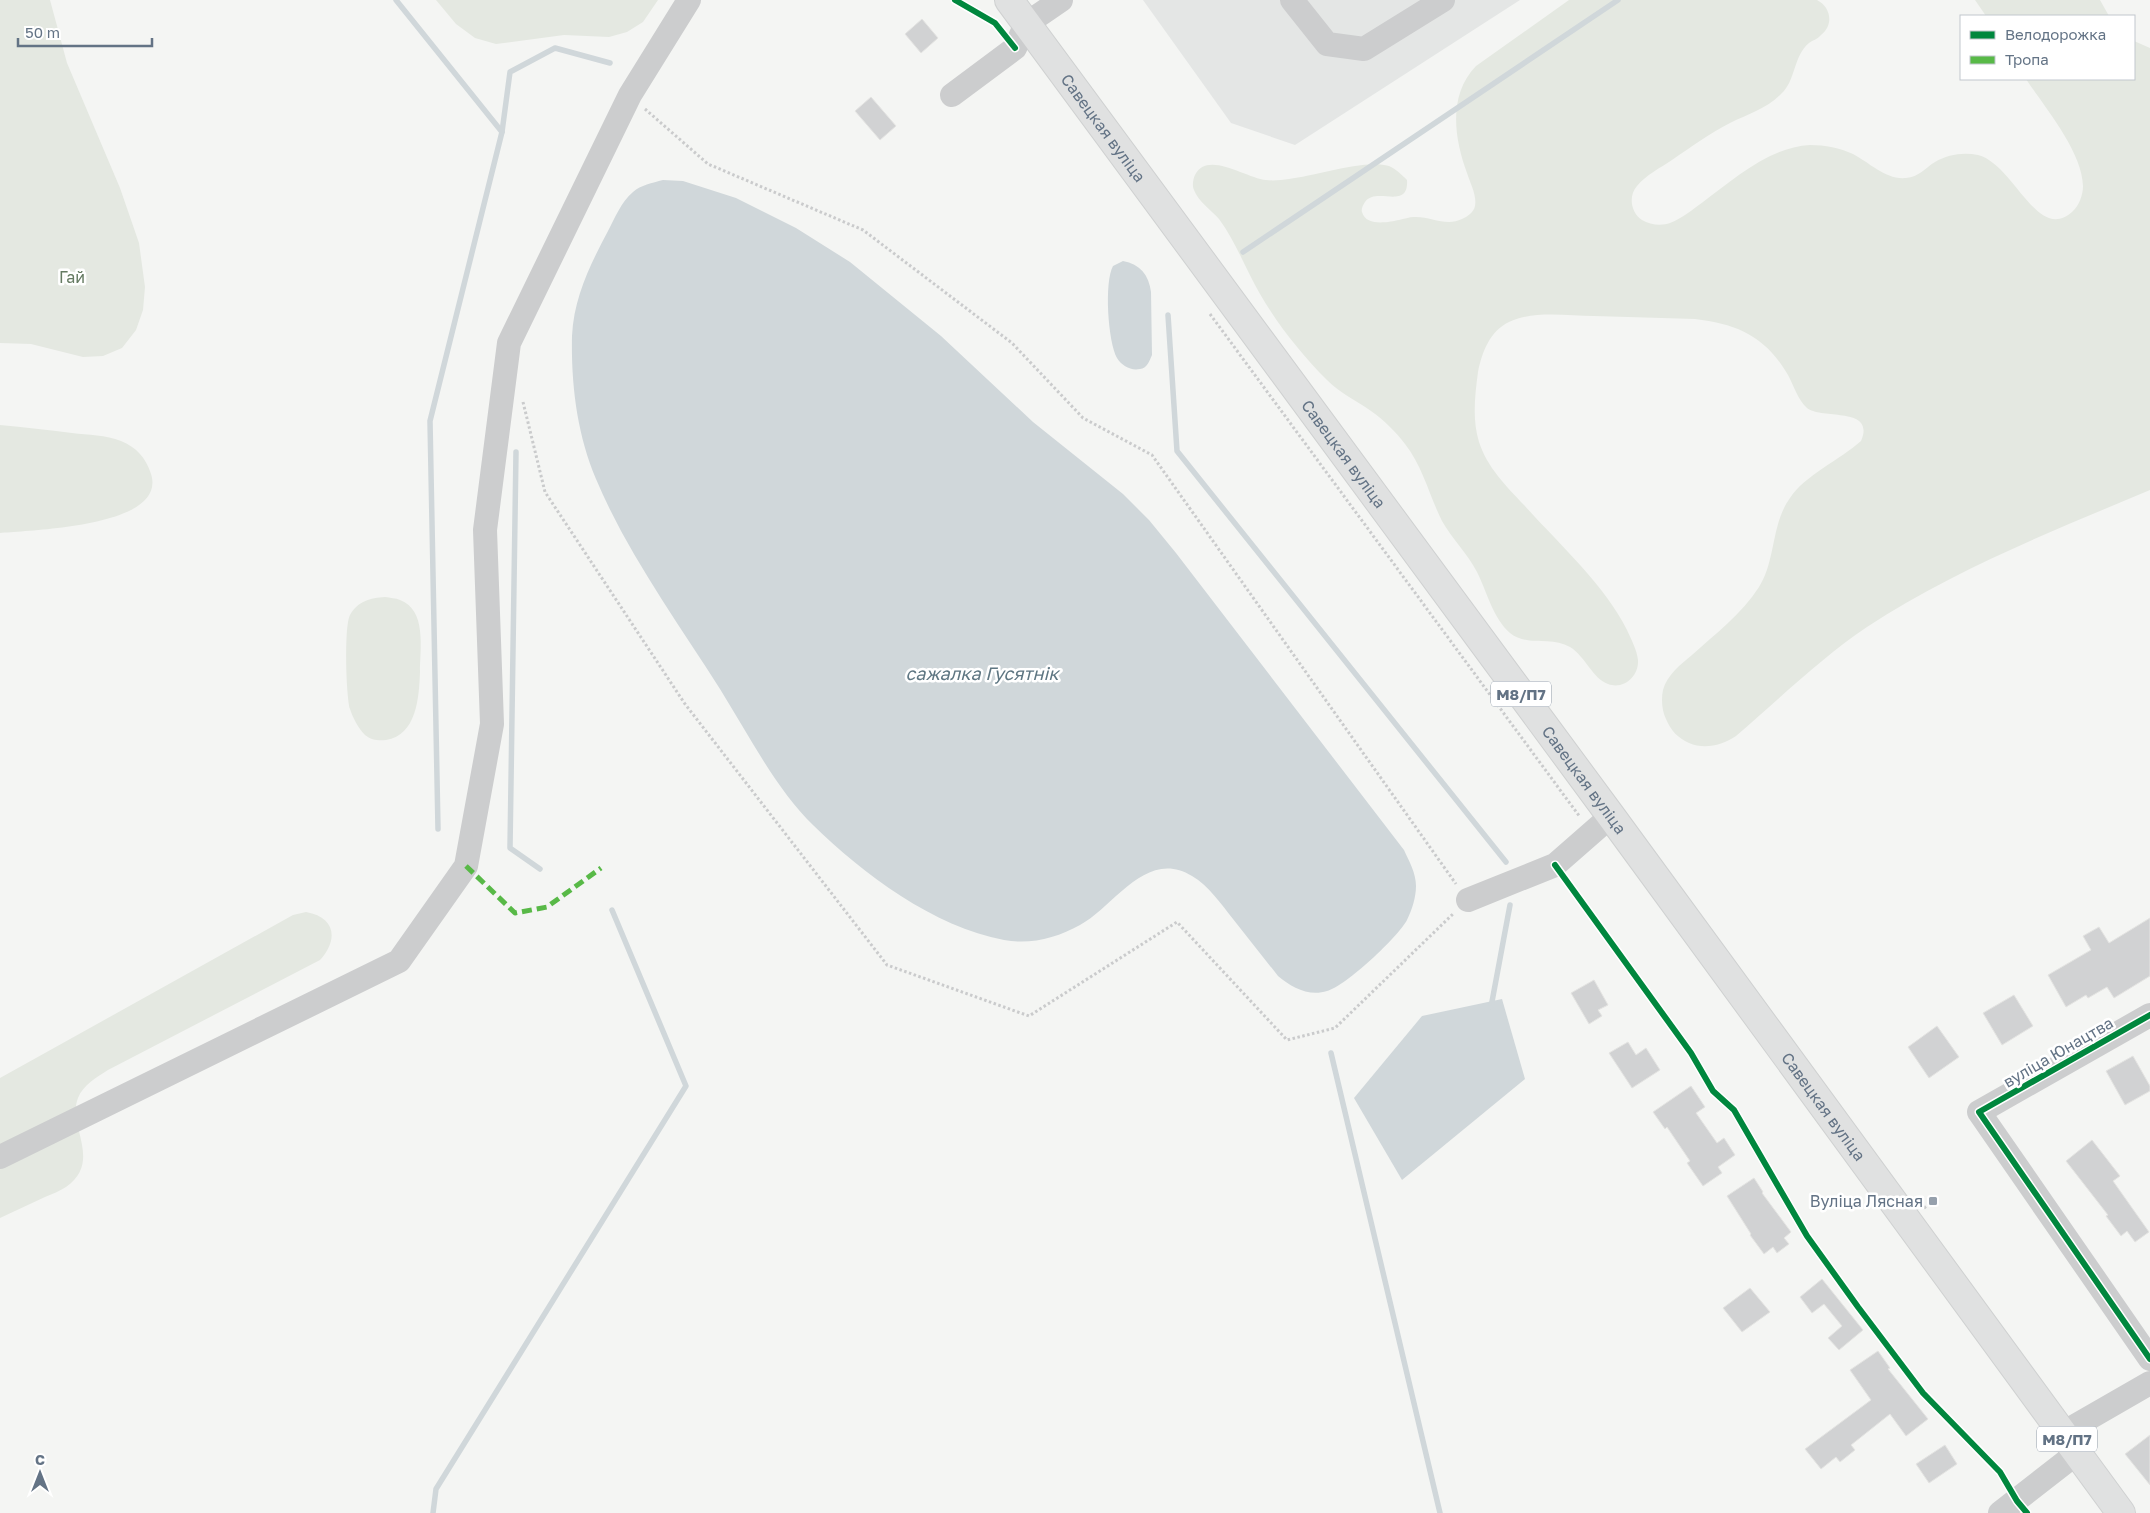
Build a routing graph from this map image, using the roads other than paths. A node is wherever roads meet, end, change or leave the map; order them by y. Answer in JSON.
{"nodes":[{"id":1,"x":689,"y":0,"type":"edge"},
{"id":2,"x":1009,"y":0,"type":"edge"},
{"id":3,"x":1061,"y":0,"type":"edge"},
{"id":4,"x":1292,"y":0,"type":"edge"},
{"id":5,"x":1443,"y":0,"type":"edge"},
{"id":6,"x":1026,"y":24,"type":"junction"},
{"id":7,"x":952,"y":95,"type":"dead end"},
{"id":8,"x":1601,"y":824,"type":"junction"},
{"id":9,"x":1468,"y":900,"type":"road end"},
{"id":10,"x":2150,"y":1015,"type":"edge"},
{"id":11,"x":0,"y":1157,"type":"edge"},
{"id":12,"x":2150,"y":1359,"type":"edge"},
{"id":13,"x":2150,"y":1382,"type":"edge"},
{"id":14,"x":2070,"y":1443,"type":"junction"},
{"id":15,"x":2000,"y":1513,"type":"edge"},
{"id":16,"x":2121,"y":1513,"type":"edge"}],
"edges":[{"from":1,"to":11,"type":"street"},
{"from":2,"to":6,"type":"main road","name":"Савецкая вуліца","number":"М8/П7"},
{"from":3,"to":6,"type":"street"},
{"from":4,"to":5,"type":"street"},
{"from":6,"to":7,"type":"street"},
{"from":6,"to":8,"type":"main road","name":"Савецкая вуліца","number":"М8/П7"},
{"from":8,"to":9,"type":"street"},
{"from":8,"to":14,"type":"main road","name":"Савецкая вуліца","number":"М8/П7"},
{"from":10,"to":12,"type":"street","name":"вуліца Юнацтва"},
{"from":13,"to":14,"type":"street"},
{"from":14,"to":15,"type":"street"},
{"from":14,"to":16,"type":"main road","name":"Савецкая вуліца","number":"М8/П7"}]}
